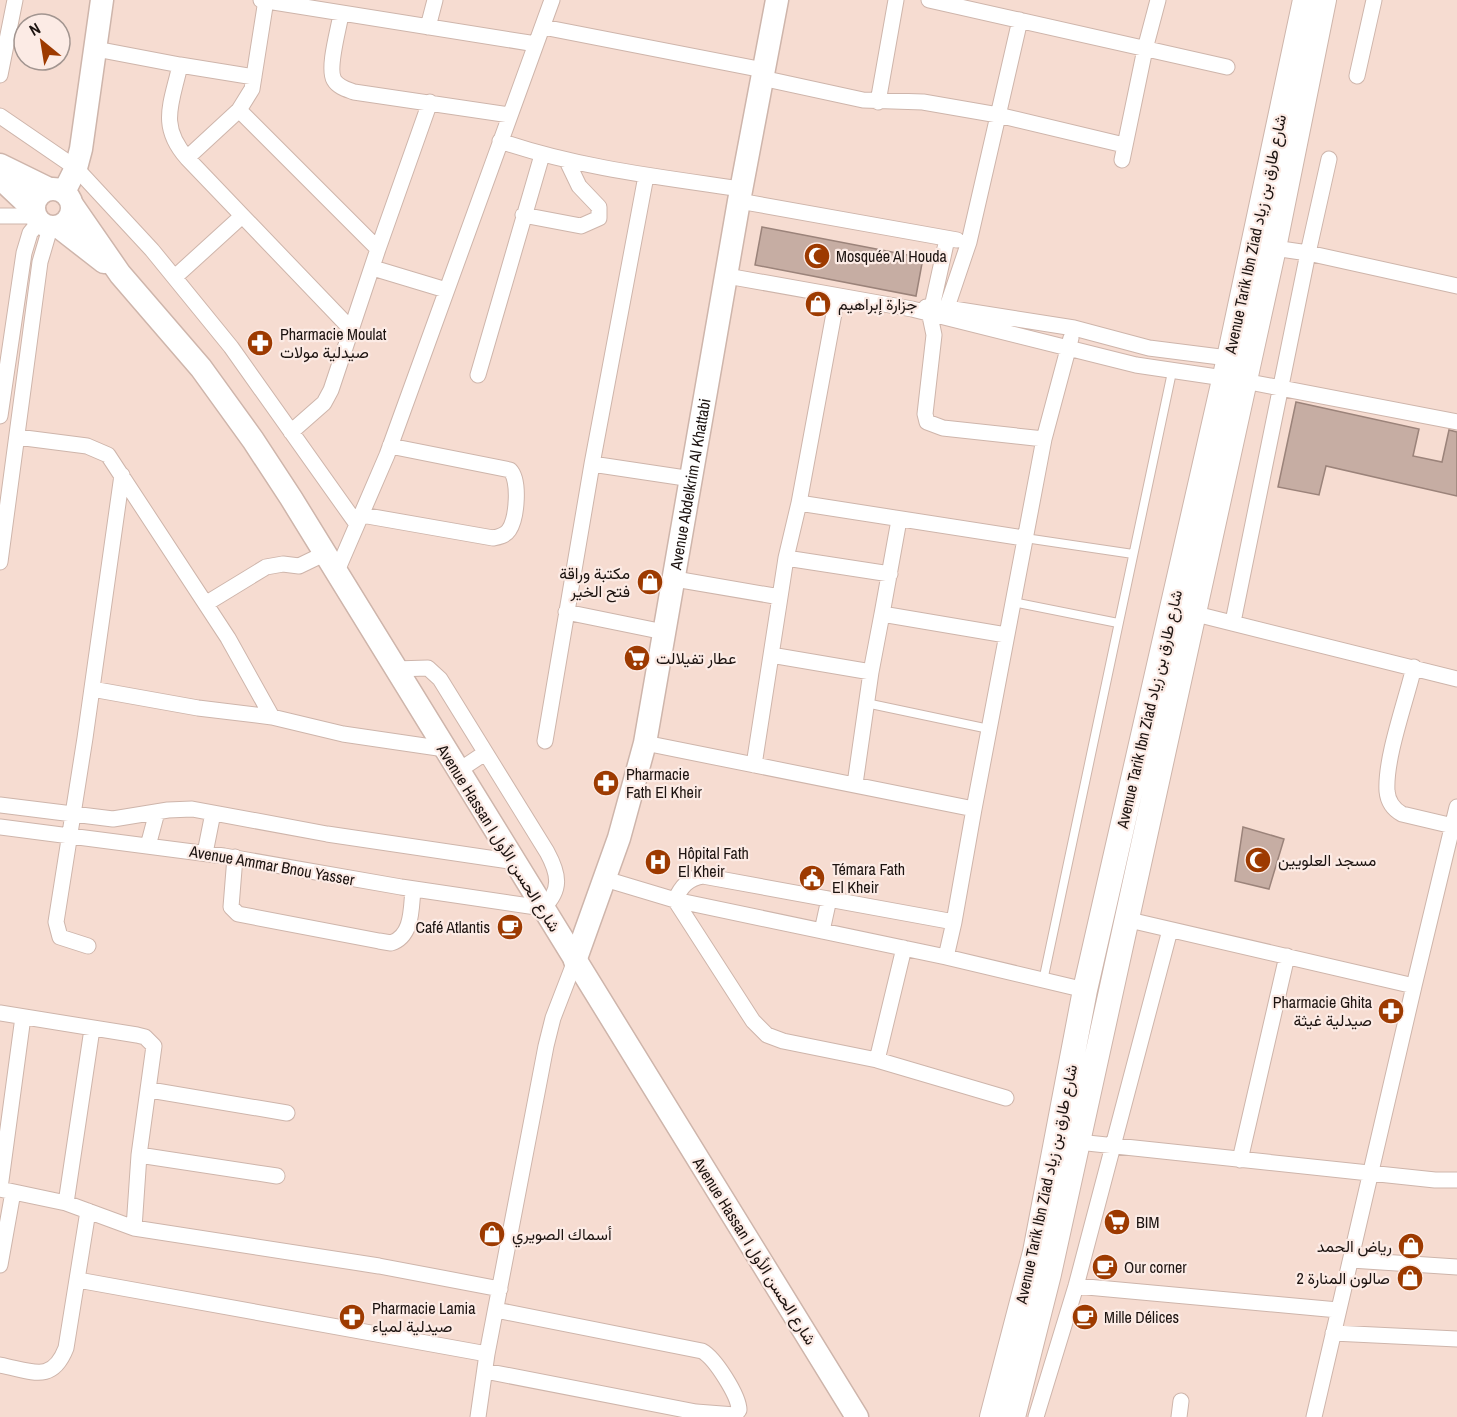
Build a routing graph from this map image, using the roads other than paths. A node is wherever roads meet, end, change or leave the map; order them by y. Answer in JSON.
{"nodes":[{"id":1,"x":15,"y":0,"type":"edge"},
{"id":2,"x":102,"y":0,"type":"edge"},
{"id":3,"x":261,"y":0,"type":"edge"},
{"id":4,"x":266,"y":0,"type":"edge"},
{"id":5,"x":435,"y":0,"type":"edge"},
{"id":6,"x":552,"y":0,"type":"edge"},
{"id":7,"x":777,"y":0,"type":"edge"},
{"id":8,"x":896,"y":0,"type":"edge"},
{"id":9,"x":929,"y":0,"type":"edge"},
{"id":10,"x":1158,"y":0,"type":"edge"},
{"id":11,"x":1305,"y":0,"type":"edge"},
{"id":12,"x":1324,"y":0,"type":"edge"},
{"id":13,"x":1374,"y":0,"type":"edge"},
{"id":14,"x":341,"y":14,"type":"junction"},
{"id":15,"x":1020,"y":20,"type":"junction"},
{"id":16,"x":428,"y":27,"type":"junction"},
{"id":17,"x":543,"y":27,"type":"junction"},
{"id":18,"x":536,"y":45,"type":"junction"},
{"id":19,"x":96,"y":49,"type":"junction"},
{"id":20,"x":1145,"y":49,"type":"junction"},
{"id":21,"x":180,"y":64,"type":"junction"},
{"id":22,"x":1227,"y":67,"type":"dead end"},
{"id":23,"x":763,"y":74,"type":"junction"},
{"id":24,"x":0,"y":75,"type":"edge"},
{"id":25,"x":254,"y":76,"type":"junction"},
{"id":26,"x":1357,"y":76,"type":"dead end"},
{"id":27,"x":430,"y":102,"type":"junction"},
{"id":28,"x":878,"y":102,"type":"junction"},
{"id":29,"x":239,"y":110,"type":"junction"},
{"id":30,"x":510,"y":115,"type":"junction"},
{"id":31,"x":998,"y":115,"type":"junction"},
{"id":32,"x":0,"y":117,"type":"edge"},
{"id":33,"x":500,"y":141,"type":"junction"},
{"id":34,"x":542,"y":155,"type":"junction"},
{"id":35,"x":187,"y":158,"type":"junction"},
{"id":36,"x":1329,"y":159,"type":"dead end"},
{"id":37,"x":567,"y":161,"type":"junction"},
{"id":38,"x":0,"y":165,"type":"edge"},
{"id":39,"x":76,"y":168,"type":"junction"},
{"id":40,"x":646,"y":176,"type":"junction"},
{"id":41,"x":0,"y":178,"type":"edge"},
{"id":42,"x":740,"y":195,"type":"junction"},
{"id":43,"x":62,"y":196,"type":"junction"},
{"id":44,"x":523,"y":215,"type":"junction"},
{"id":45,"x":0,"y":216,"type":"edge"},
{"id":46,"x":242,"y":216,"type":"junction"},
{"id":47,"x":43,"y":220,"type":"junction"},
{"id":48,"x":947,"y":239,"type":"junction"},
{"id":49,"x":969,"y":242,"type":"junction"},
{"id":50,"x":1275,"y":248,"type":"junction"},
{"id":51,"x":378,"y":249,"type":"junction"},
{"id":52,"x":1308,"y":253,"type":"junction"},
{"id":53,"x":373,"y":268,"type":"junction"},
{"id":54,"x":120,"y":274,"type":"junction"},
{"id":55,"x":727,"y":276,"type":"junction"},
{"id":56,"x":175,"y":277,"type":"junction"},
{"id":57,"x":1457,"y":286,"type":"edge"},
{"id":58,"x":446,"y":290,"type":"junction"},
{"id":59,"x":837,"y":297,"type":"junction"},
{"id":60,"x":0,"y":302,"type":"edge"},
{"id":61,"x":16,"y":304,"type":"junction"},
{"id":62,"x":34,"y":307,"type":"junction"},
{"id":63,"x":938,"y":312,"type":"junction"},
{"id":64,"x":350,"y":328,"type":"junction"},
{"id":65,"x":1074,"y":328,"type":"junction"},
{"id":66,"x":1069,"y":348,"type":"junction"},
{"id":67,"x":1236,"y":370,"type":"junction"},
{"id":68,"x":1172,"y":372,"type":"junction"},
{"id":69,"x":478,"y":375,"type":"dead end"},
{"id":70,"x":1281,"y":388,"type":"junction"},
{"id":71,"x":0,"y":414,"type":"edge"},
{"id":72,"x":21,"y":414,"type":"junction"},
{"id":73,"x":1457,"y":422,"type":"edge"},
{"id":74,"x":291,"y":432,"type":"junction"},
{"id":75,"x":17,"y":437,"type":"junction"},
{"id":76,"x":1044,"y":439,"type":"junction"},
{"id":77,"x":390,"y":446,"type":"junction"},
{"id":78,"x":592,"y":464,"type":"junction"},
{"id":79,"x":122,"y":475,"type":"junction"},
{"id":80,"x":692,"y":479,"type":"junction"},
{"id":81,"x":799,"y":503,"type":"junction"},
{"id":82,"x":359,"y":519,"type":"junction"},
{"id":83,"x":899,"y":519,"type":"junction"},
{"id":84,"x":1024,"y":538,"type":"junction"},
{"id":85,"x":1133,"y":554,"type":"junction"},
{"id":86,"x":786,"y":558,"type":"junction"},
{"id":87,"x":0,"y":562,"type":"edge"},
{"id":88,"x":332,"y":562,"type":"junction"},
{"id":89,"x":890,"y":574,"type":"junction"},
{"id":90,"x":675,"y":579,"type":"junction"},
{"id":91,"x":780,"y":597,"type":"junction"},
{"id":92,"x":1013,"y":602,"type":"junction"},
{"id":93,"x":207,"y":603,"type":"junction"},
{"id":94,"x":566,"y":612,"type":"junction"},
{"id":95,"x":1192,"y":613,"type":"junction"},
{"id":96,"x":882,"y":614,"type":"junction"},
{"id":97,"x":1233,"y":622,"type":"junction"},
{"id":98,"x":1118,"y":623,"type":"junction"},
{"id":99,"x":664,"y":632,"type":"junction"},
{"id":100,"x":1006,"y":635,"type":"junction"},
{"id":101,"x":771,"y":655,"type":"junction"},
{"id":102,"x":1414,"y":667,"type":"junction"},
{"id":103,"x":395,"y":669,"type":"junction"},
{"id":104,"x":871,"y":672,"type":"junction"},
{"id":105,"x":1457,"y":679,"type":"edge"},
{"id":106,"x":92,"y":689,"type":"junction"},
{"id":107,"x":866,"y":703,"type":"junction"},
{"id":108,"x":272,"y":717,"type":"junction"},
{"id":109,"x":989,"y":729,"type":"junction"},
{"id":110,"x":545,"y":741,"type":"dead end"},
{"id":111,"x":645,"y":743,"type":"junction"},
{"id":112,"x":445,"y":749,"type":"junction"},
{"id":113,"x":485,"y":753,"type":"junction"},
{"id":114,"x":753,"y":765,"type":"junction"},
{"id":115,"x":458,"y":771,"type":"junction"},
{"id":116,"x":855,"y":784,"type":"junction"},
{"id":117,"x":0,"y":805,"type":"edge"},
{"id":118,"x":1457,"y":807,"type":"edge"},
{"id":119,"x":974,"y":809,"type":"junction"},
{"id":120,"x":158,"y":812,"type":"junction"},
{"id":121,"x":213,"y":813,"type":"junction"},
{"id":122,"x":72,"y":814,"type":"junction"},
{"id":123,"x":1455,"y":826,"type":"edge"},
{"id":124,"x":0,"y":827,"type":"edge"},
{"id":125,"x":69,"y":836,"type":"junction"},
{"id":126,"x":148,"y":846,"type":"junction"},
{"id":127,"x":205,"y":853,"type":"junction"},
{"id":128,"x":235,"y":857,"type":"junction"},
{"id":129,"x":516,"y":862,"type":"junction"},
{"id":130,"x":605,"y":879,"type":"junction"},
{"id":131,"x":412,"y":889,"type":"junction"},
{"id":132,"x":829,"y":899,"type":"junction"},
{"id":133,"x":675,"y":900,"type":"junction"},
{"id":134,"x":543,"y":908,"type":"junction"},
{"id":135,"x":1125,"y":919,"type":"junction"},
{"id":136,"x":954,"y":922,"type":"junction"},
{"id":137,"x":1170,"y":930,"type":"junction"},
{"id":138,"x":822,"y":931,"type":"junction"},
{"id":139,"x":88,"y":946,"type":"dead end"},
{"id":140,"x":904,"y":948,"type":"junction"},
{"id":141,"x":1287,"y":956,"type":"junction"},
{"id":142,"x":946,"y":957,"type":"junction"},
{"id":143,"x":575,"y":961,"type":"junction"},
{"id":144,"x":1042,"y":982,"type":"junction"},
{"id":145,"x":1414,"y":986,"type":"junction"},
{"id":146,"x":1085,"y":990,"type":"junction"},
{"id":147,"x":0,"y":1013,"type":"edge"},
{"id":148,"x":24,"y":1017,"type":"junction"},
{"id":149,"x":92,"y":1029,"type":"junction"},
{"id":150,"x":877,"y":1060,"type":"junction"},
{"id":151,"x":150,"y":1090,"type":"junction"},
{"id":152,"x":1006,"y":1098,"type":"dead end"},
{"id":153,"x":287,"y":1113,"type":"dead end"},
{"id":154,"x":1078,"y":1142,"type":"junction"},
{"id":155,"x":1114,"y":1146,"type":"junction"},
{"id":156,"x":139,"y":1155,"type":"junction"},
{"id":157,"x":1240,"y":1160,"type":"junction"},
{"id":158,"x":1370,"y":1173,"type":"junction"},
{"id":159,"x":277,"y":1176,"type":"dead end"},
{"id":160,"x":1457,"y":1180,"type":"edge"},
{"id":161,"x":4,"y":1190,"type":"edge"},
{"id":162,"x":66,"y":1203,"type":"junction"},
{"id":163,"x":88,"y":1211,"type":"junction"},
{"id":164,"x":134,"y":1228,"type":"junction"},
{"id":165,"x":1351,"y":1260,"type":"junction"},
{"id":166,"x":0,"y":1265,"type":"edge"},
{"id":167,"x":1457,"y":1267,"type":"edge"},
{"id":168,"x":78,"y":1280,"type":"junction"},
{"id":169,"x":1076,"y":1286,"type":"junction"},
{"id":170,"x":500,"y":1289,"type":"junction"},
{"id":171,"x":496,"y":1310,"type":"junction"},
{"id":172,"x":1338,"y":1310,"type":"junction"},
{"id":173,"x":1333,"y":1333,"type":"junction"},
{"id":174,"x":1457,"y":1339,"type":"edge"},
{"id":175,"x":487,"y":1354,"type":"junction"},
{"id":176,"x":0,"y":1365,"type":"edge"},
{"id":177,"x":485,"y":1371,"type":"junction"},
{"id":178,"x":1181,"y":1401,"type":"dead end"},
{"id":179,"x":478,"y":1417,"type":"edge"},
{"id":180,"x":857,"y":1417,"type":"edge"},
{"id":181,"x":992,"y":1417,"type":"edge"},
{"id":182,"x":1012,"y":1417,"type":"edge"},
{"id":183,"x":1036,"y":1417,"type":"edge"},
{"id":184,"x":1179,"y":1417,"type":"edge"},
{"id":185,"x":1314,"y":1417,"type":"edge"}],
"edges":[{"from":1,"to":24,"type":"street"},
{"from":2,"to":19,"type":"main road"},
{"from":3,"to":4,"type":"street"},
{"from":4,"to":14,"type":"street"},
{"from":4,"to":25,"type":"street"},
{"from":5,"to":16,"type":"street"},
{"from":6,"to":17,"type":"street"},
{"from":7,"to":23,"type":"main road","name":"Avenue Abdelkrim Al Khattabi"},
{"from":8,"to":28,"type":"street"},
{"from":9,"to":15,"type":"street"},
{"from":10,"to":20,"type":"street"},
{"from":11,"to":67,"type":"main road","name":"Avenue Tarik Ibn Ziad شارع طارق بن زياد"},
{"from":12,"to":50,"type":"main road","name":"Avenue Tarik Ibn Ziad شارع طارق بن زياد"},
{"from":13,"to":26,"type":"street"},
{"from":14,"to":16,"type":"street"},
{"from":14,"to":27,"type":"street"},
{"from":15,"to":20,"type":"street"},
{"from":15,"to":31,"type":"street"},
{"from":16,"to":18,"type":"street"},
{"from":17,"to":18,"type":"street"},
{"from":17,"to":23,"type":"street"},
{"from":18,"to":30,"type":"street"},
{"from":19,"to":21,"type":"street"},
{"from":19,"to":39,"type":"main road"},
{"from":20,"to":22,"type":"street"},
{"from":20,"to":31,"type":"street"},
{"from":21,"to":25,"type":"street"},
{"from":21,"to":35,"type":"street"},
{"from":23,"to":28,"type":"street"},
{"from":23,"to":42,"type":"main road","name":"Avenue Abdelkrim Al Khattabi"},
{"from":25,"to":29,"type":"street"},
{"from":27,"to":30,"type":"street"},
{"from":27,"to":51,"type":"street"},
{"from":28,"to":31,"type":"street"},
{"from":29,"to":35,"type":"street"},
{"from":29,"to":51,"type":"street"},
{"from":30,"to":33,"type":"street"},
{"from":31,"to":49,"type":"street"},
{"from":32,"to":39,"type":"street"},
{"from":33,"to":34,"type":"street"},
{"from":33,"to":58,"type":"street"},
{"from":34,"to":37,"type":"street"},
{"from":34,"to":44,"type":"street"},
{"from":35,"to":46,"type":"street"},
{"from":36,"to":52,"type":"street"},
{"from":37,"to":40,"type":"street"},
{"from":37,"to":44,"type":"street"},
{"from":38,"to":43,"type":"main road","name":"Avenue Hassan I شارع الحسن الأول"},
{"from":39,"to":43,"type":"main road"},
{"from":39,"to":56,"type":"street"},
{"from":40,"to":42,"type":"street"},
{"from":40,"to":78,"type":"street"},
{"from":41,"to":47,"type":"main road","name":"Avenue Hassan I شارع الحسن الأول"},
{"from":42,"to":48,"type":"street"},
{"from":42,"to":55,"type":"main road","name":"Avenue Abdelkrim Al Khattabi"},
{"from":43,"to":47,"type":"main road"},
{"from":43,"to":47,"type":"main road"},
{"from":43,"to":54,"type":"main road","name":"Avenue Hassan I شارع الحسن الأول"},
{"from":44,"to":69,"type":"street"},
{"from":45,"to":47,"type":"street"},
{"from":46,"to":56,"type":"street"},
{"from":46,"to":64,"type":"street"},
{"from":47,"to":54,"type":"main road","name":"Avenue Hassan I شارع الحسن الأول"},
{"from":47,"to":61,"type":"street"},
{"from":47,"to":62,"type":"street"},
{"from":48,"to":49,"type":"street"},
{"from":48,"to":63,"type":"street"},
{"from":49,"to":63,"type":"street"},
{"from":50,"to":52,"type":"street"},
{"from":50,"to":67,"type":"main road","name":"Avenue Tarik Ibn Ziad شارع طارق بن زياد"},
{"from":51,"to":53,"type":"street"},
{"from":52,"to":57,"type":"street"},
{"from":52,"to":70,"type":"street"},
{"from":53,"to":58,"type":"street"},
{"from":53,"to":64,"type":"street"},
{"from":54,"to":88,"type":"main road","name":"Avenue Hassan I شارع الحسن الأول"},
{"from":55,"to":59,"type":"street"},
{"from":55,"to":80,"type":"main road","name":"Avenue Abdelkrim Al Khattabi"},
{"from":56,"to":74,"type":"street"},
{"from":58,"to":77,"type":"street"},
{"from":59,"to":63,"type":"street"},
{"from":59,"to":81,"type":"street"},
{"from":60,"to":61,"type":"street"},
{"from":61,"to":62,"type":"street"},
{"from":61,"to":71,"type":"street"},
{"from":62,"to":72,"type":"street"},
{"from":63,"to":65,"type":"street"},
{"from":63,"to":66,"type":"street"},
{"from":63,"to":76,"type":"street"},
{"from":64,"to":74,"type":"street"},
{"from":65,"to":66,"type":"street"},
{"from":65,"to":67,"type":"street"},
{"from":66,"to":68,"type":"street"},
{"from":66,"to":76,"type":"street"},
{"from":67,"to":68,"type":"street"},
{"from":67,"to":70,"type":"street"},
{"from":67,"to":95,"type":"main road","name":"Avenue Tarik Ibn Ziad شارع طارق بن زياد"},
{"from":67,"to":146,"type":"main road","name":"Avenue Tarik Ibn Ziad شارع طارق بن زياد"},
{"from":68,"to":85,"type":"lane"},
{"from":70,"to":73,"type":"street"},
{"from":70,"to":97,"type":"street"},
{"from":71,"to":72,"type":"street"},
{"from":72,"to":75,"type":"street"},
{"from":74,"to":82,"type":"street"},
{"from":75,"to":79,"type":"street"},
{"from":75,"to":87,"type":"street"},
{"from":76,"to":84,"type":"street"},
{"from":77,"to":82,"type":"street"},
{"from":77,"to":82,"type":"street"},
{"from":78,"to":80,"type":"street"},
{"from":78,"to":94,"type":"street"},
{"from":79,"to":93,"type":"street"},
{"from":79,"to":106,"type":"street"},
{"from":80,"to":90,"type":"main road","name":"Avenue Abdelkrim Al Khattabi"},
{"from":81,"to":83,"type":"street"},
{"from":81,"to":86,"type":"street"},
{"from":82,"to":88,"type":"street"},
{"from":83,"to":84,"type":"street"},
{"from":83,"to":89,"type":"street"},
{"from":84,"to":85,"type":"lane"},
{"from":84,"to":92,"type":"street"},
{"from":85,"to":98,"type":"lane"},
{"from":86,"to":89,"type":"street"},
{"from":86,"to":91,"type":"street"},
{"from":88,"to":93,"type":"street"},
{"from":88,"to":103,"type":"main road","name":"Avenue Hassan I شارع الحسن الأول"},
{"from":89,"to":96,"type":"street"},
{"from":90,"to":91,"type":"street"},
{"from":90,"to":99,"type":"main road","name":"Avenue Abdelkrim Al Khattabi"},
{"from":91,"to":101,"type":"street"},
{"from":92,"to":98,"type":"lane"},
{"from":92,"to":100,"type":"street"},
{"from":93,"to":108,"type":"street"},
{"from":94,"to":99,"type":"street"},
{"from":94,"to":110,"type":"street"},
{"from":95,"to":97,"type":"street"},
{"from":95,"to":135,"type":"main road","name":"Avenue Tarik Ibn Ziad شارع طارق بن زياد"},
{"from":96,"to":100,"type":"street"},
{"from":96,"to":104,"type":"street"},
{"from":97,"to":102,"type":"street"},
{"from":98,"to":144,"type":"lane"},
{"from":99,"to":111,"type":"main road","name":"Avenue Abdelkrim Al Khattabi"},
{"from":100,"to":109,"type":"street"},
{"from":101,"to":104,"type":"street"},
{"from":101,"to":114,"type":"street"},
{"from":102,"to":105,"type":"street"},
{"from":102,"to":123,"type":"street"},
{"from":103,"to":112,"type":"main road","name":"Avenue Hassan I شارع الحسن الأول"},
{"from":103,"to":113,"type":"street"},
{"from":104,"to":107,"type":"street"},
{"from":106,"to":108,"type":"street"},
{"from":106,"to":122,"type":"street"},
{"from":107,"to":109,"type":"lane"},
{"from":107,"to":116,"type":"street"},
{"from":108,"to":112,"type":"street"},
{"from":109,"to":119,"type":"street"},
{"from":111,"to":114,"type":"street"},
{"from":111,"to":130,"type":"main road","name":"Avenue Abdelkrim Al Khattabi"},
{"from":112,"to":115,"type":"main road","name":"Avenue Hassan I شارع الحسن الأول"},
{"from":113,"to":115,"type":"street"},
{"from":113,"to":134,"type":"street"},
{"from":114,"to":116,"type":"street"},
{"from":115,"to":129,"type":"main road","name":"Avenue Hassan I شارع الحسن الأول"},
{"from":116,"to":119,"type":"street"},
{"from":117,"to":122,"type":"street"},
{"from":118,"to":123,"type":"street"},
{"from":119,"to":136,"type":"street"},
{"from":120,"to":121,"type":"street"},
{"from":120,"to":122,"type":"street"},
{"from":120,"to":126,"type":"street"},
{"from":121,"to":127,"type":"street"},
{"from":121,"to":129,"type":"street"},
{"from":122,"to":125,"type":"street"},
{"from":123,"to":145,"type":"street"},
{"from":124,"to":125,"type":"street","name":"Avenue Ammar Bnou Yasser"},
{"from":125,"to":126,"type":"street","name":"Avenue Ammar Bnou Yasser"},
{"from":125,"to":139,"type":"street"},
{"from":126,"to":127,"type":"street","name":"Avenue Ammar Bnou Yasser"},
{"from":127,"to":128,"type":"street","name":"Avenue Ammar Bnou Yasser"},
{"from":128,"to":131,"type":"street","name":"Avenue Ammar Bnou Yasser"},
{"from":128,"to":131,"type":"street"},
{"from":129,"to":134,"type":"main road","name":"Avenue Hassan I شارع الحسن الأول"},
{"from":130,"to":133,"type":"street"},
{"from":130,"to":143,"type":"main road","name":"Avenue Abdelkrim Al Khattabi"},
{"from":131,"to":134,"type":"street","name":"Avenue Ammar Bnou Yasser"},
{"from":132,"to":133,"type":"street"},
{"from":132,"to":136,"type":"street"},
{"from":132,"to":138,"type":"street"},
{"from":133,"to":138,"type":"street"},
{"from":133,"to":150,"type":"street"},
{"from":134,"to":143,"type":"main road","name":"Avenue Hassan I شارع الحسن الأول"},
{"from":135,"to":137,"type":"street"},
{"from":135,"to":154,"type":"main road","name":"Avenue Tarik Ibn Ziad شارع طارق بن زياد"},
{"from":136,"to":142,"type":"street"},
{"from":137,"to":141,"type":"street"},
{"from":137,"to":155,"type":"street"},
{"from":138,"to":140,"type":"street"},
{"from":140,"to":142,"type":"street"},
{"from":140,"to":150,"type":"street"},
{"from":141,"to":145,"type":"street"},
{"from":141,"to":157,"type":"street"},
{"from":142,"to":144,"type":"street"},
{"from":143,"to":170,"type":"street"},
{"from":143,"to":180,"type":"main road","name":"Avenue Hassan I شارع الحسن الأول"},
{"from":144,"to":146,"type":"street"},
{"from":145,"to":158,"type":"street"},
{"from":146,"to":181,"type":"main road","name":"Avenue Tarik Ibn Ziad شارع طارق بن زياد"},
{"from":147,"to":148,"type":"street"},
{"from":148,"to":149,"type":"street"},
{"from":148,"to":161,"type":"street"},
{"from":149,"to":151,"type":"street"},
{"from":149,"to":162,"type":"street"},
{"from":150,"to":152,"type":"street"},
{"from":151,"to":153,"type":"street"},
{"from":151,"to":156,"type":"street"},
{"from":154,"to":155,"type":"street"},
{"from":154,"to":182,"type":"main road","name":"Avenue Tarik Ibn Ziad شارع طارق بن زياد"},
{"from":155,"to":157,"type":"street"},
{"from":155,"to":169,"type":"street"},
{"from":156,"to":159,"type":"street"},
{"from":156,"to":164,"type":"street"},
{"from":157,"to":158,"type":"street"},
{"from":158,"to":160,"type":"street"},
{"from":158,"to":165,"type":"street"},
{"from":161,"to":162,"type":"street"},
{"from":161,"to":166,"type":"street"},
{"from":162,"to":163,"type":"street"},
{"from":163,"to":164,"type":"street"},
{"from":163,"to":168,"type":"street"},
{"from":164,"to":170,"type":"street"},
{"from":165,"to":167,"type":"street"},
{"from":165,"to":172,"type":"street"},
{"from":168,"to":175,"type":"street"},
{"from":168,"to":176,"type":"street"},
{"from":169,"to":172,"type":"street"},
{"from":169,"to":183,"type":"street"},
{"from":170,"to":171,"type":"street"},
{"from":171,"to":175,"type":"street"},
{"from":171,"to":177,"type":"street"},
{"from":172,"to":173,"type":"street"},
{"from":173,"to":174,"type":"street"},
{"from":173,"to":185,"type":"street"},
{"from":175,"to":177,"type":"street"},
{"from":177,"to":179,"type":"street"},
{"from":178,"to":184,"type":"street"}]}
